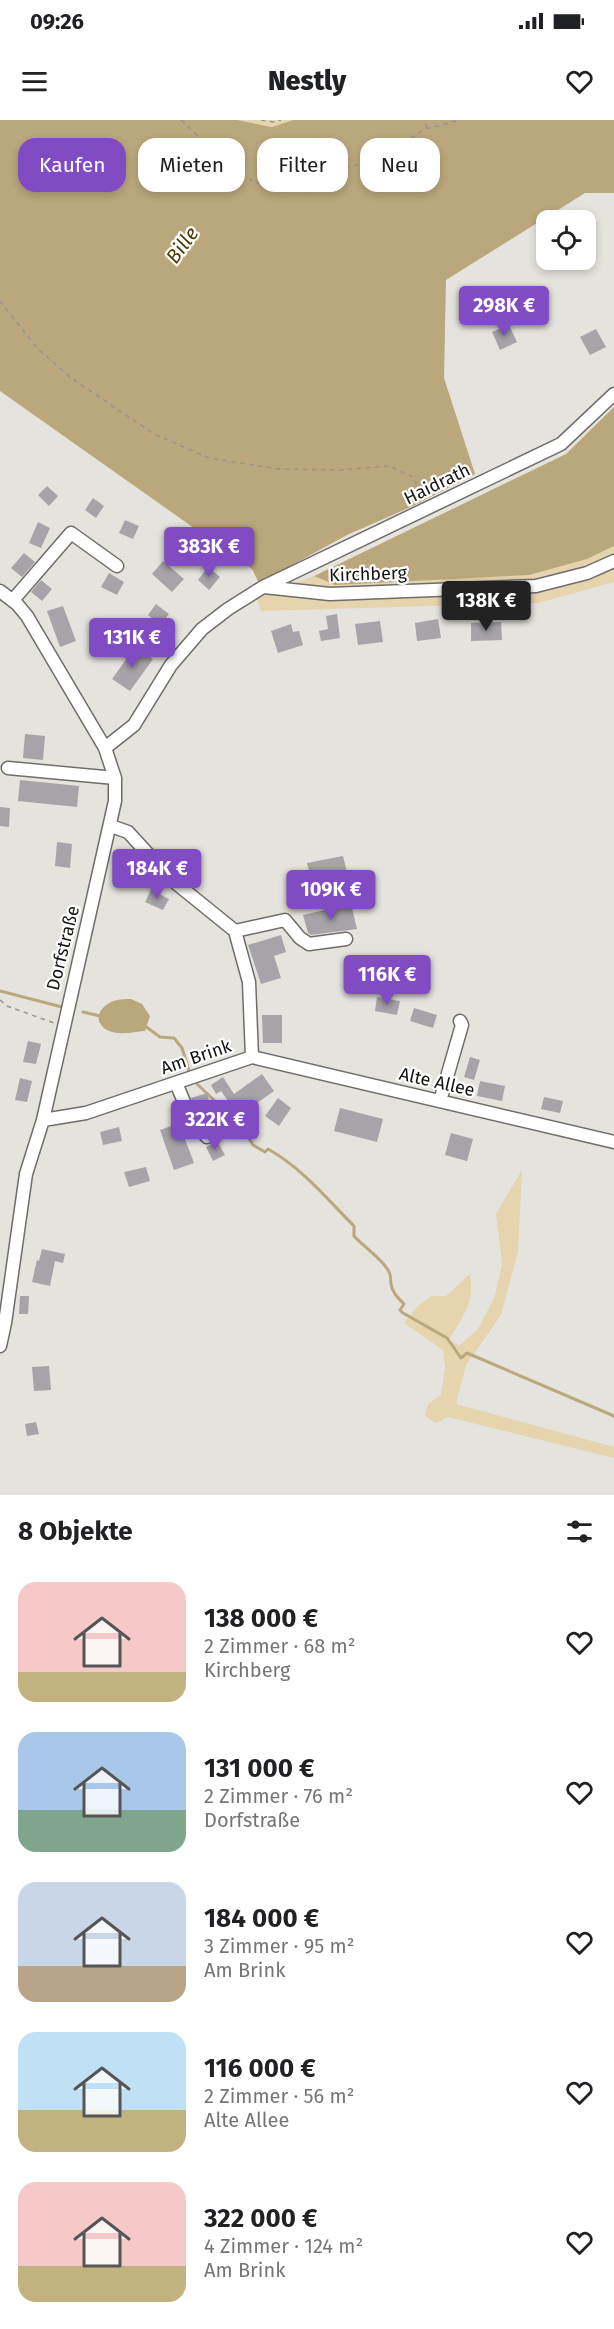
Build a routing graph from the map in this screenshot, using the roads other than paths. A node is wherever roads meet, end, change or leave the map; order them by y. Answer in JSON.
{"nodes":[{"id":1,"x":614,"y":394,"type":"edge"},
{"id":2,"x":614,"y":561,"type":"edge"},
{"id":3,"x":117,"y":566,"type":"dead end"},
{"id":4,"x":263,"y":587,"type":"junction"},
{"id":5,"x":0,"y":591,"type":"edge"},
{"id":6,"x":13,"y":600,"type":"junction"},
{"id":7,"x":105,"y":748,"type":"junction"},
{"id":8,"x":8,"y":768,"type":"dead end"},
{"id":9,"x":115,"y":778,"type":"junction"},
{"id":10,"x":111,"y":826,"type":"junction"},
{"id":11,"x":235,"y":931,"type":"junction"},
{"id":12,"x":345,"y":939,"type":"dead end"},
{"id":13,"x":460,"y":1021,"type":"dead end"},
{"id":14,"x":252,"y":1057,"type":"junction"},
{"id":15,"x":176,"y":1083,"type":"junction"},
{"id":16,"x":440,"y":1101,"type":"junction"},
{"id":17,"x":43,"y":1120,"type":"junction"},
{"id":18,"x":207,"y":1137,"type":"dead end"},
{"id":19,"x":614,"y":1143,"type":"edge"},
{"id":20,"x":0,"y":1346,"type":"edge"}],
"edges":[{"from":1,"to":4,"type":"street","name":"Haidrath"},
{"from":2,"to":4,"type":"street","name":"Kirchberg"},
{"from":3,"to":6,"type":"street"},
{"from":4,"to":7,"type":"street"},
{"from":5,"to":6,"type":"street","name":"Dorfstraße"},
{"from":6,"to":7,"type":"street","name":"Dorfstraße"},
{"from":7,"to":9,"type":"street","name":"Dorfstraße"},
{"from":8,"to":9,"type":"street"},
{"from":9,"to":10,"type":"street","name":"Dorfstraße"},
{"from":10,"to":11,"type":"street"},
{"from":10,"to":17,"type":"street","name":"Dorfstraße"},
{"from":11,"to":12,"type":"street"},
{"from":11,"to":14,"type":"street","name":"Am Brink"},
{"from":13,"to":16,"type":"street"},
{"from":14,"to":15,"type":"street","name":"Am Brink"},
{"from":14,"to":16,"type":"street","name":"Alte Allee"},
{"from":15,"to":17,"type":"street","name":"Am Brink"},
{"from":15,"to":18,"type":"street"},
{"from":16,"to":19,"type":"street","name":"Alte Allee"},
{"from":17,"to":20,"type":"street","name":"Dorfstraße"}]}
